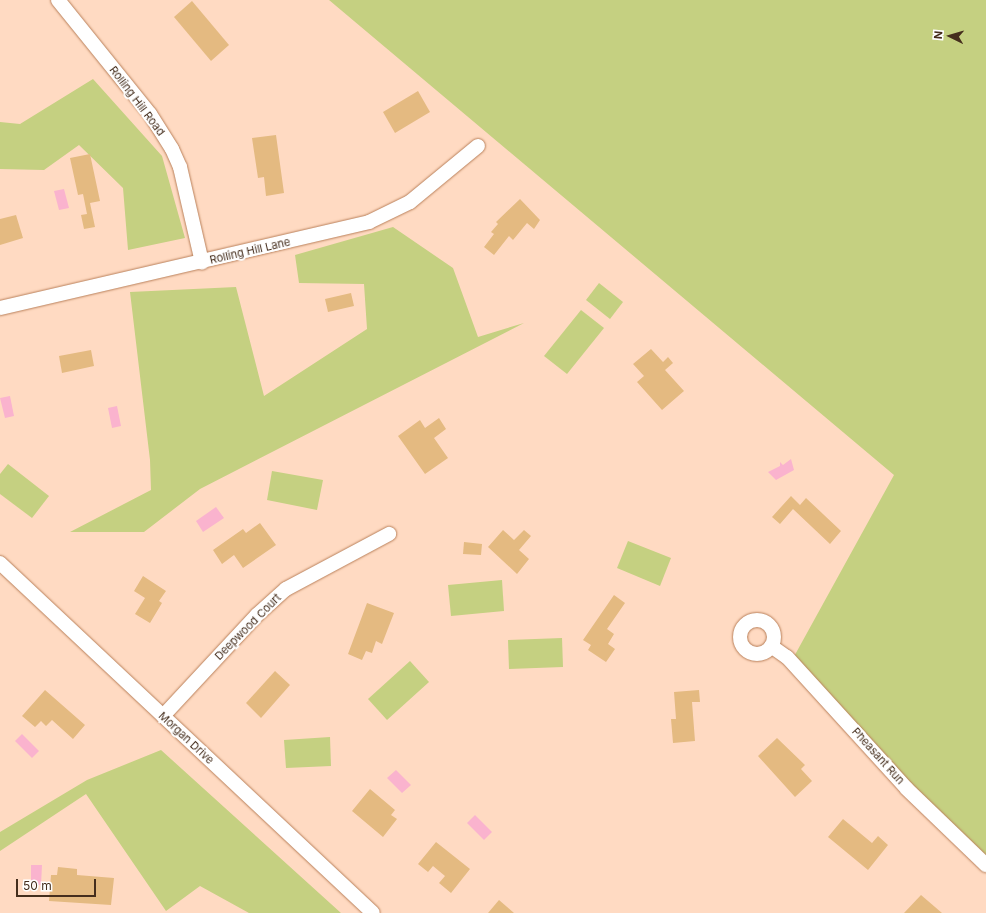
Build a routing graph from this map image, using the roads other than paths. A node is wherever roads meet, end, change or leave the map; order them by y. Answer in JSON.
{"nodes":[{"id":1,"x":58,"y":0,"type":"edge"},
{"id":2,"x":478,"y":146,"type":"dead end"},
{"id":3,"x":202,"y":262,"type":"junction"},
{"id":4,"x":0,"y":308,"type":"edge"},
{"id":5,"x":389,"y":534,"type":"dead end"},
{"id":6,"x":0,"y":563,"type":"edge"},
{"id":7,"x":771,"y":646,"type":"dead end"},
{"id":8,"x":163,"y":716,"type":"junction"},
{"id":9,"x":986,"y":865,"type":"edge"},
{"id":10,"x":372,"y":913,"type":"edge"}],
"edges":[{"from":1,"to":3,"type":"street","name":"Rolling Hill Road"},
{"from":2,"to":3,"type":"street","name":"Rolling Hill Lane"},
{"from":3,"to":4,"type":"street","name":"Rolling Hill Lane"},
{"from":5,"to":8,"type":"street","name":"Deepwood Court"},
{"from":6,"to":8,"type":"street","name":"Morgan Drive"},
{"from":7,"to":9,"type":"street","name":"Pheasant Run"},
{"from":8,"to":10,"type":"street","name":"Morgan Drive"}]}
